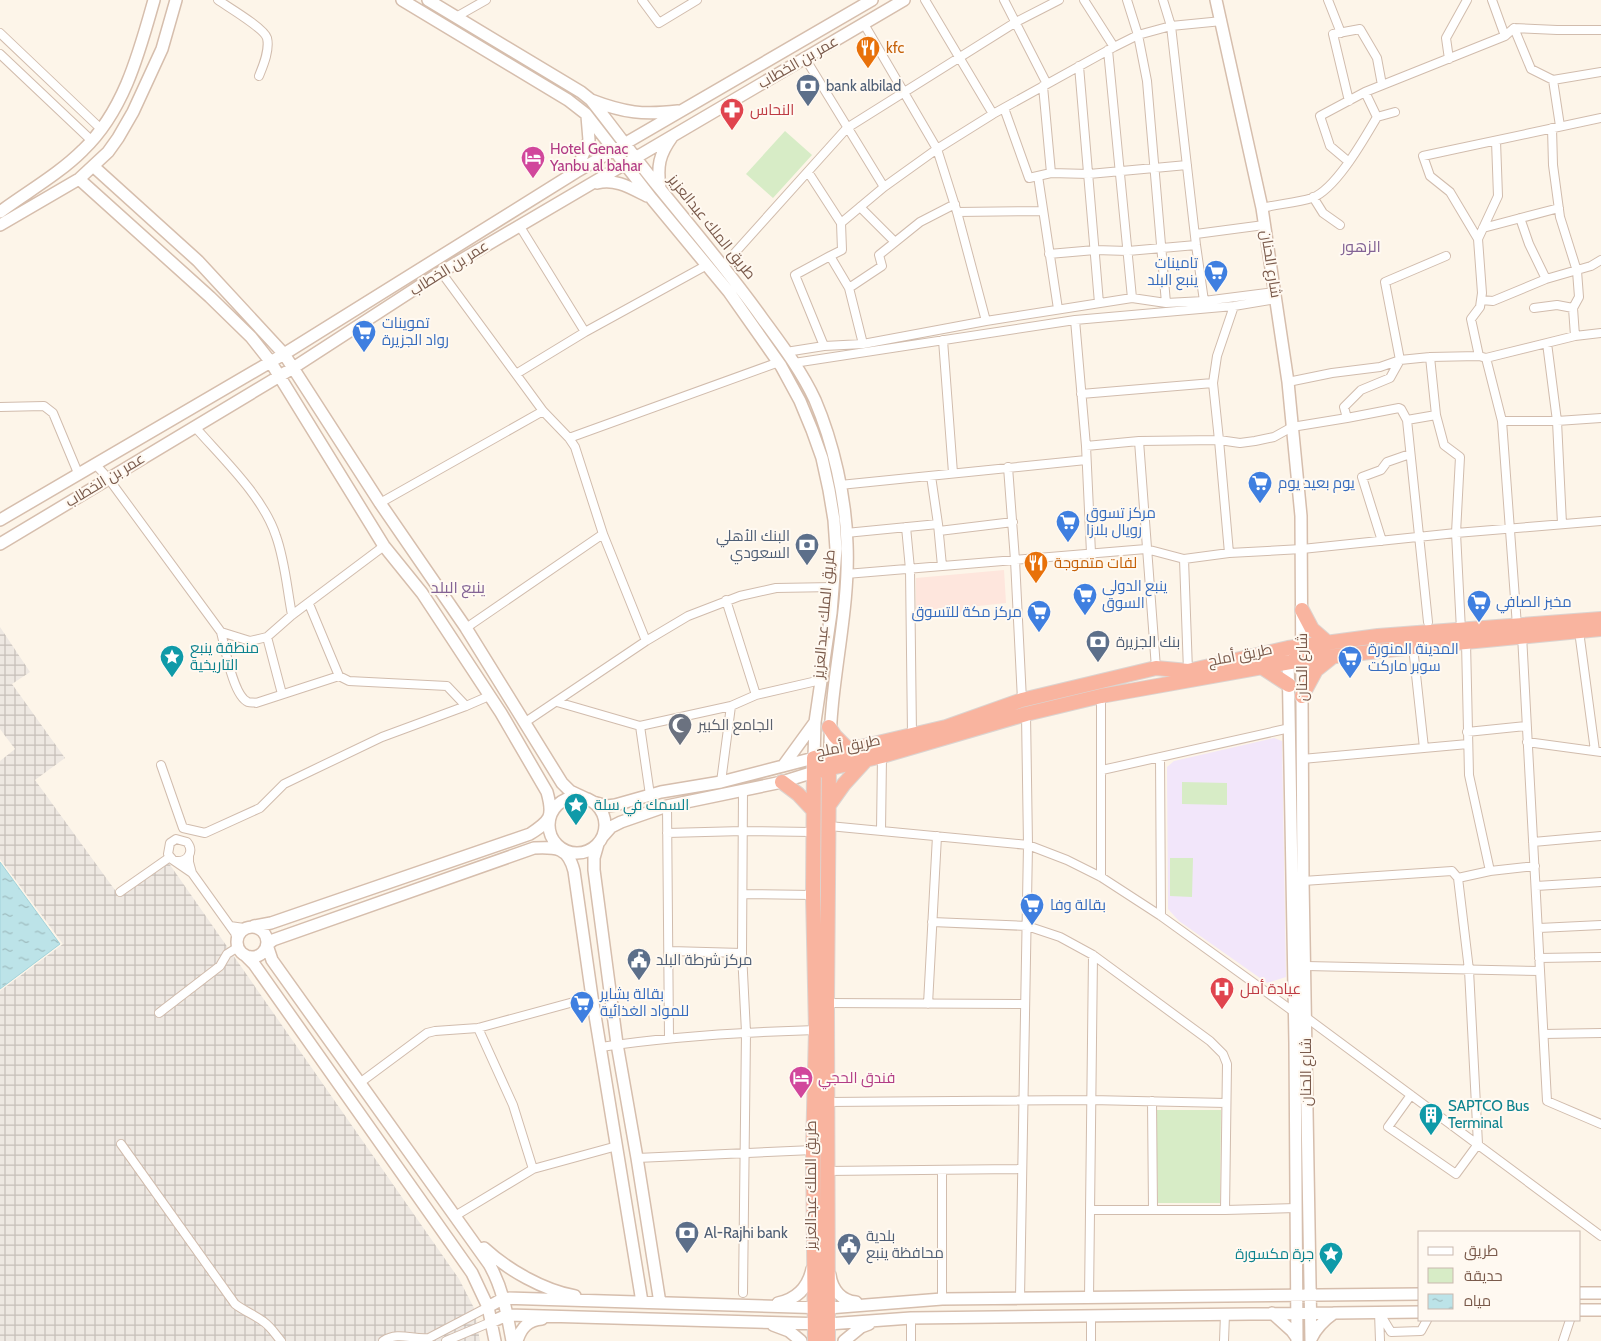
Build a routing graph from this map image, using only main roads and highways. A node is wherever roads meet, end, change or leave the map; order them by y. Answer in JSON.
{"nodes":[{"id":1,"x":1302,"y":610,"type":"road end"},
{"id":2,"x":1601,"y":619,"type":"edge"},
{"id":3,"x":1601,"y":628,"type":"edge"},
{"id":4,"x":1520,"y":630,"type":"junction"},
{"id":5,"x":1463,"y":636,"type":"junction"},
{"id":6,"x":1328,"y":643,"type":"junction"},
{"id":7,"x":1332,"y":657,"type":"junction"},
{"id":8,"x":1263,"y":668,"type":"junction"},
{"id":9,"x":1289,"y":685,"type":"road end"},
{"id":10,"x":1302,"y":696,"type":"road end"},
{"id":11,"x":1024,"y":707,"type":"junction"},
{"id":12,"x":829,"y":728,"type":"road end"},
{"id":13,"x":849,"y":750,"type":"junction"},
{"id":14,"x":830,"y":754,"type":"junction"},
{"id":15,"x":864,"y":761,"type":"junction"},
{"id":16,"x":829,"y":769,"type":"junction"},
{"id":17,"x":814,"y":772,"type":"junction"},
{"id":18,"x":782,"y":782,"type":"road end"},
{"id":19,"x":830,"y":805,"type":"junction"},
{"id":20,"x":813,"y":810,"type":"junction"},
{"id":21,"x":821,"y":1256,"type":"junction"},
{"id":22,"x":822,"y":1323,"type":"junction"},
{"id":23,"x":815,"y":1341,"type":"edge"},
{"id":24,"x":828,"y":1341,"type":"edge"}],
"edges":[{"from":1,"to":6,"type":"highway"},
{"from":2,"to":4,"type":"highway","name":"طريق أملج"},
{"from":3,"to":4,"type":"highway","name":"طريق أملج"},
{"from":4,"to":5,"type":"highway","name":"طريق أملج"},
{"from":5,"to":6,"type":"highway","name":"طريق أملج"},
{"from":5,"to":7,"type":"highway","name":"طريق أملج"},
{"from":6,"to":11,"type":"highway","name":"طريق أملج"},
{"from":7,"to":8,"type":"highway","name":"طريق أملج"},
{"from":7,"to":10,"type":"highway"},
{"from":8,"to":9,"type":"highway"},
{"from":8,"to":11,"type":"highway","name":"طريق أملج"},
{"from":11,"to":13,"type":"highway","name":"طريق أملج"},
{"from":11,"to":15,"type":"highway","name":"طريق أملج"},
{"from":12,"to":13,"type":"highway"},
{"from":13,"to":14,"type":"highway","name":"طريق أملج"},
{"from":14,"to":16,"type":"highway","name":"طريق الملك عبدالعزيز"},
{"from":14,"to":17,"type":"highway","name":"طريق أملج"},
{"from":15,"to":16,"type":"highway","name":"طريق أملج"},
{"from":15,"to":19,"type":"highway"},
{"from":16,"to":17,"type":"highway","name":"طريق أملج"},
{"from":16,"to":19,"type":"highway","name":"طريق الملك عبدالعزيز"},
{"from":17,"to":20,"type":"highway","name":"طريق الملك عبدالعزيز"},
{"from":18,"to":20,"type":"highway"},
{"from":19,"to":21,"type":"highway","name":"طريق الملك عبدالعزيز"},
{"from":20,"to":21,"type":"highway","name":"طريق الملك عبدالعزيز"},
{"from":21,"to":22,"type":"highway","name":"طريق الملك عبدالعزيز"},
{"from":22,"to":23,"type":"highway","name":"طريق الملك عبدالعزيز"},
{"from":22,"to":24,"type":"highway","name":"طريق الملك عبدالعزيز"}]}
